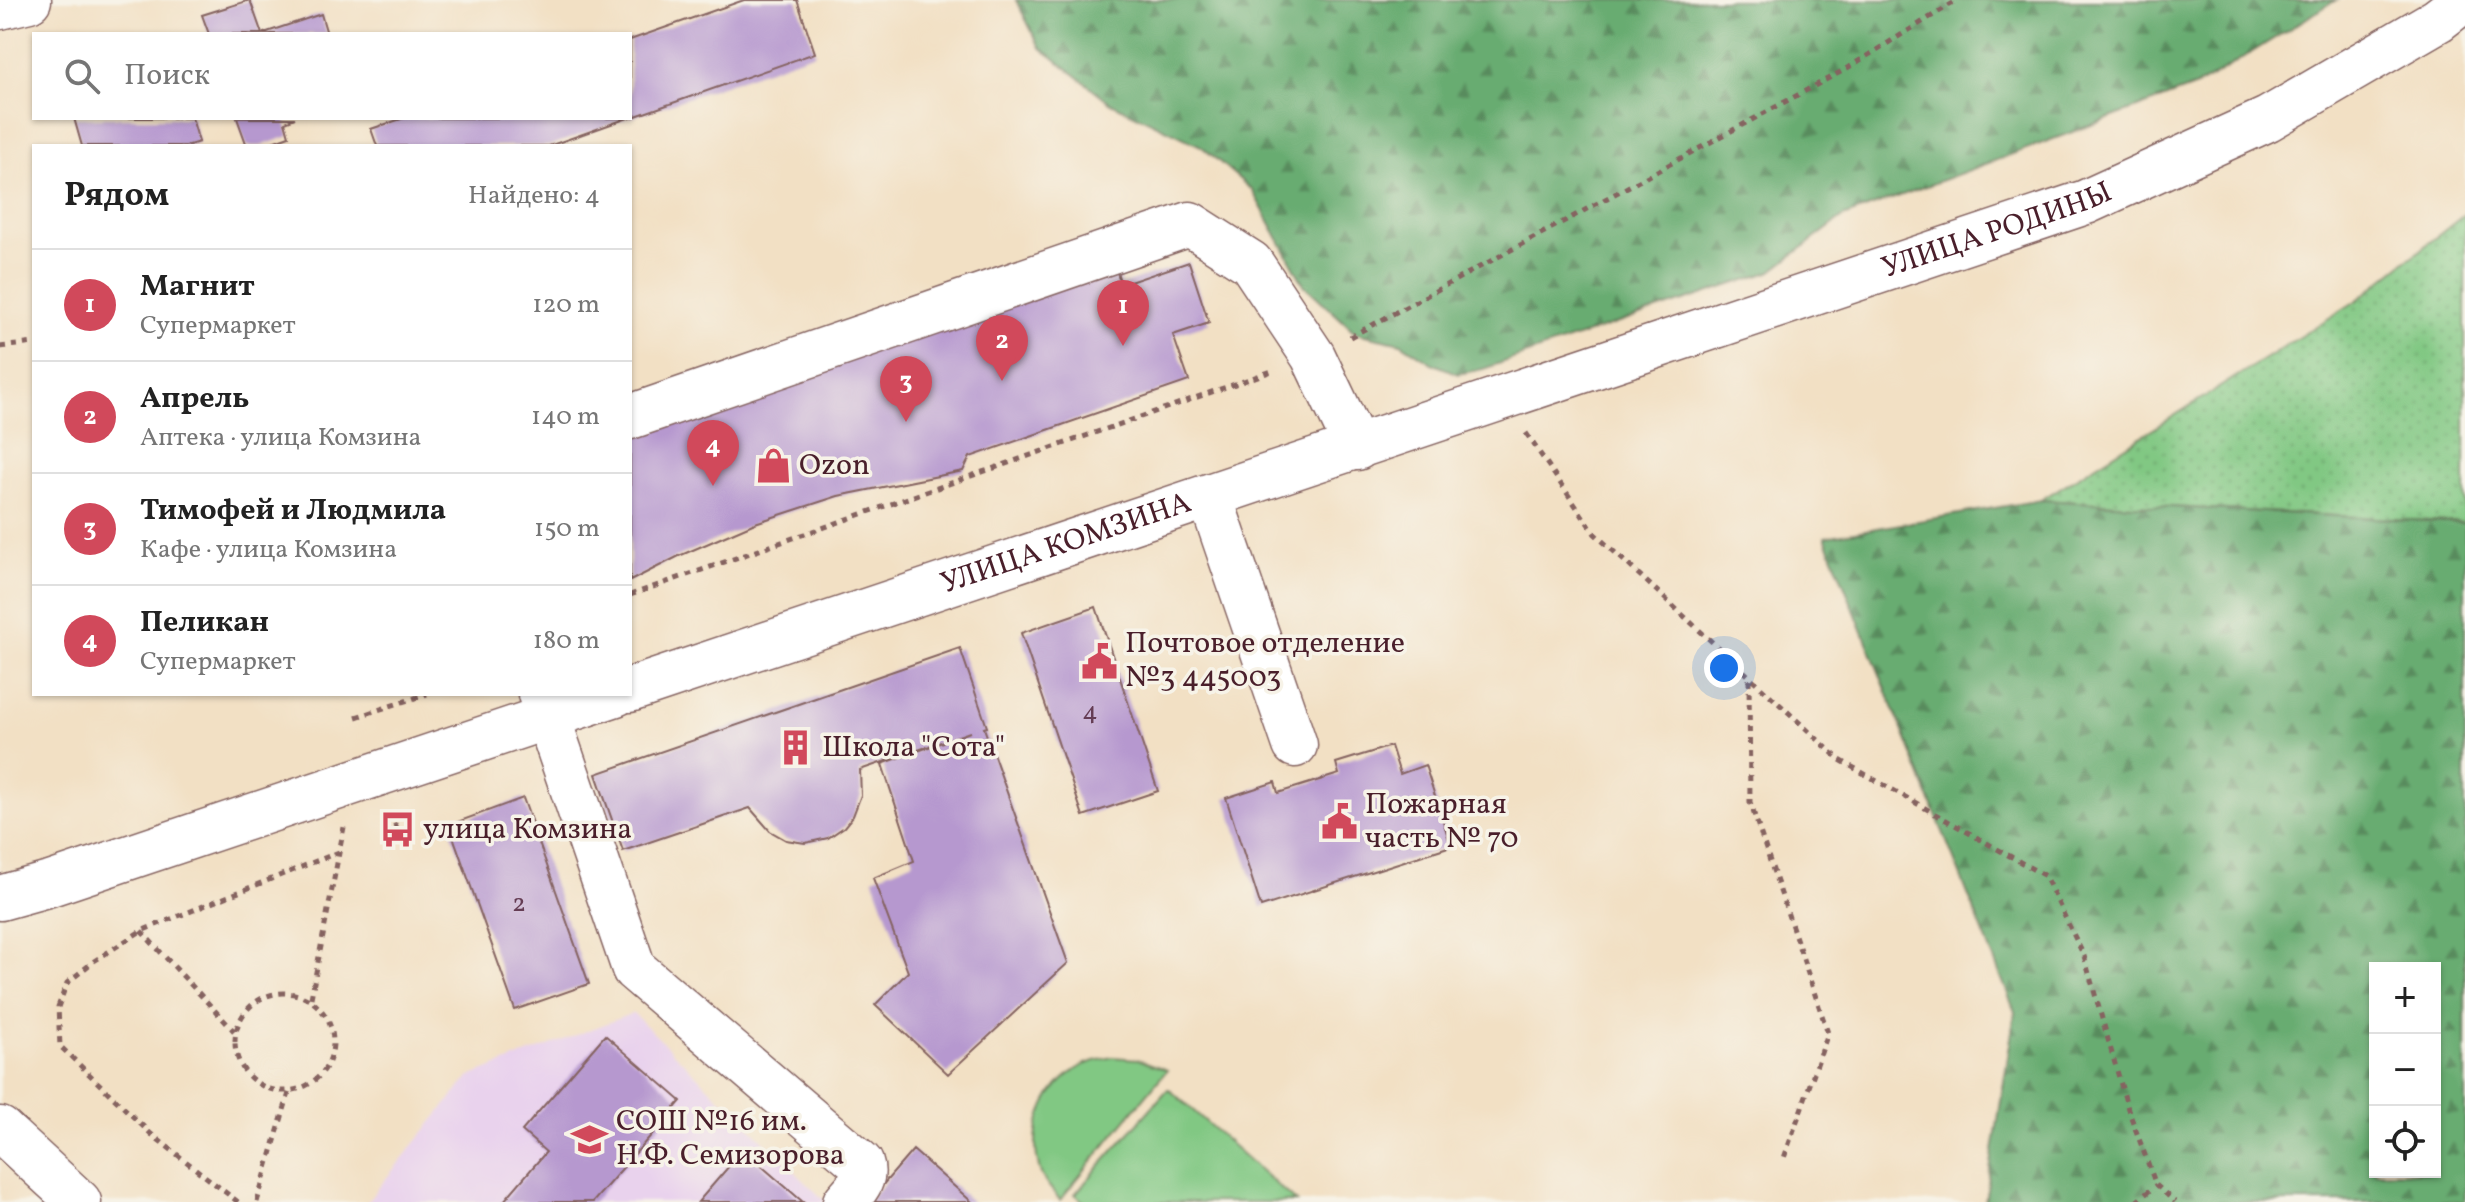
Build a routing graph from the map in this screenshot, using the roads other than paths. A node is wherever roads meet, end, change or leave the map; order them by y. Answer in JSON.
{"nodes":[{"id":1,"x":29,"y":0,"type":"edge"},
{"id":2,"x":2464,"y":0,"type":"edge"},
{"id":3,"x":0,"y":7,"type":"edge"},
{"id":4,"x":1503,"y":399,"type":"joint"},
{"id":5,"x":632,"y":416,"type":"edge"},
{"id":6,"x":1357,"y":448,"type":"junction"},
{"id":7,"x":1210,"y":497,"type":"junction"},
{"id":8,"x":632,"y":689,"type":"edge"},
{"id":9,"x":603,"y":696,"type":"edge"},
{"id":10,"x":544,"y":705,"type":"edge"},
{"id":11,"x":1295,"y":745,"type":"dead end"},
{"id":12,"x":50,"y":884,"type":"junction"},
{"id":13,"x":0,"y":898,"type":"edge"},
{"id":14,"x":0,"y":916,"type":"edge"},
{"id":15,"x":0,"y":1129,"type":"edge"},
{"id":16,"x":79,"y":1202,"type":"edge"},
{"id":17,"x":845,"y":1202,"type":"edge"}],
"edges":[{"from":1,"to":3,"type":"main road"},
{"from":2,"to":4,"type":"main road","name":"УЛИЦА РОДИНЫ"},
{"from":4,"to":6,"type":"main road","name":"УЛИЦА КОМЗИНА"},
{"from":5,"to":6,"type":"main road"},
{"from":6,"to":7,"type":"main road","name":"УЛИЦА КОМЗИНА"},
{"from":7,"to":8,"type":"main road","name":"УЛИЦА КОМЗИНА"},
{"from":7,"to":11,"type":"main road"},
{"from":9,"to":10,"type":"main road"},
{"from":10,"to":12,"type":"main road"},
{"from":10,"to":17,"type":"main road"},
{"from":12,"to":13,"type":"main road"},
{"from":12,"to":14,"type":"main road"},
{"from":15,"to":16,"type":"main road"}]}
